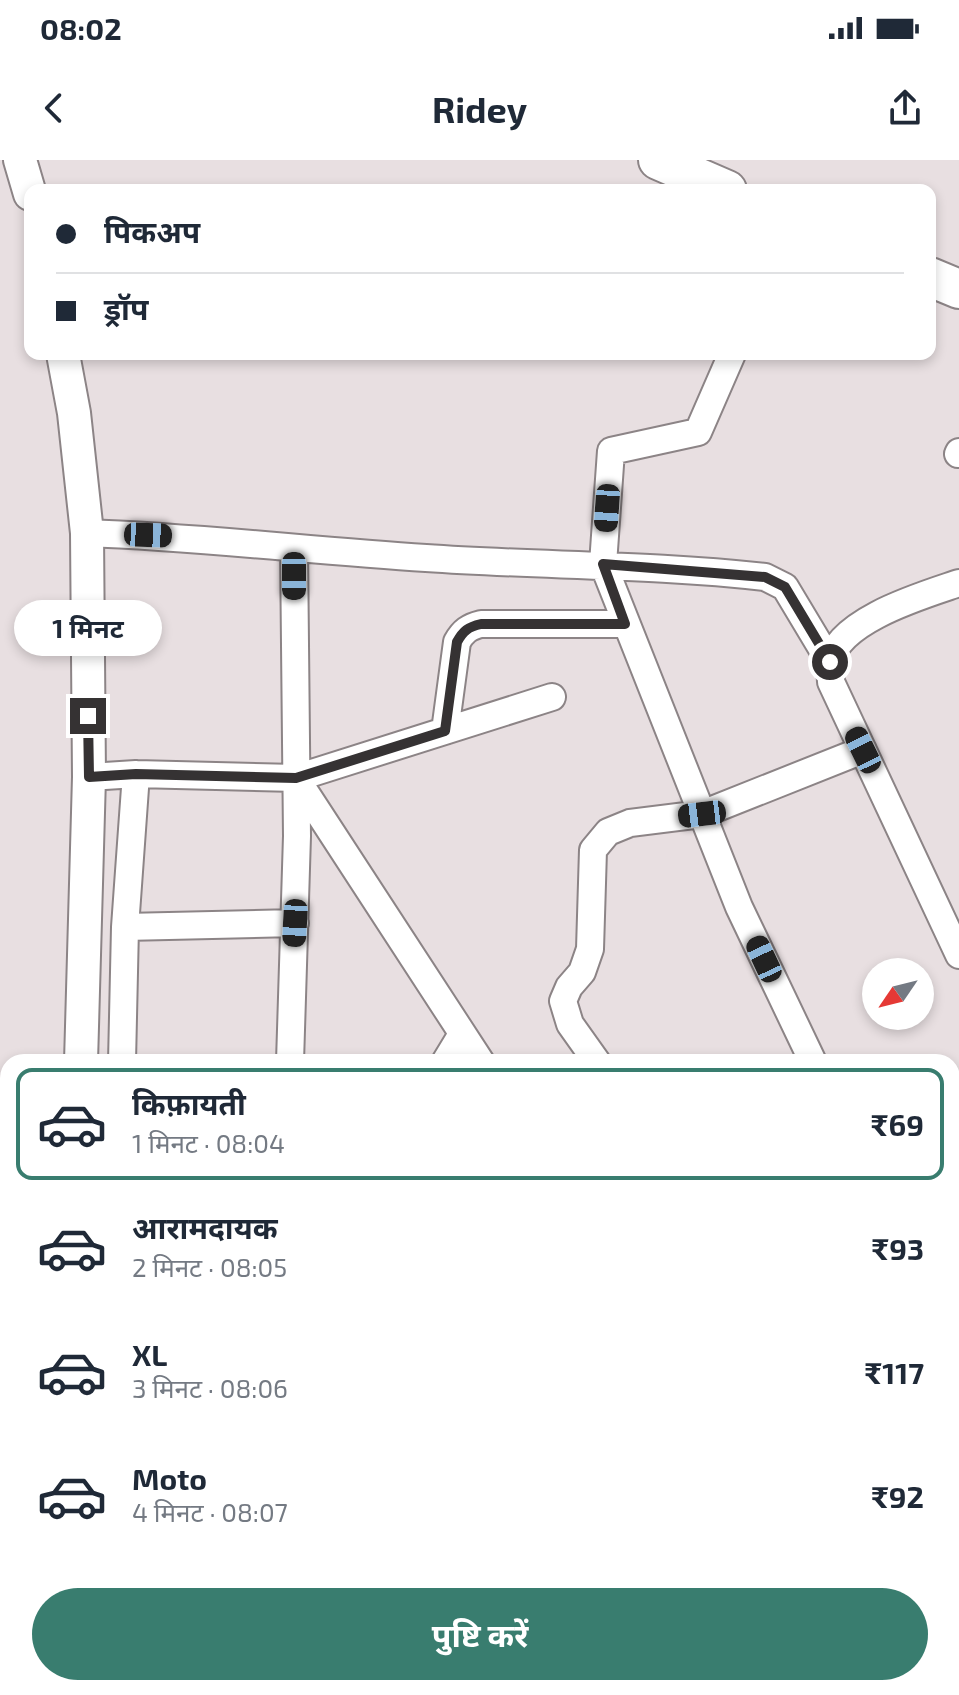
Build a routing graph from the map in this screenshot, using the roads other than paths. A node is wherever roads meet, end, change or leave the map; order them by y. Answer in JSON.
{"nodes":[{"id":1,"x":20,"y":160,"type":"edge"},
{"id":2,"x":658,"y":160,"type":"edge"},
{"id":3,"x":27,"y":184,"type":"edge"},
{"id":4,"x":713,"y":184,"type":"edge"},
{"id":5,"x":936,"y":279,"type":"edge"},
{"id":6,"x":959,"y":289,"type":"edge"},
{"id":7,"x":64,"y":360,"type":"edge"},
{"id":8,"x":729,"y":360,"type":"edge"},
{"id":9,"x":87,"y":533,"type":"junction"},
{"id":10,"x":294,"y":548,"type":"junction"},
{"id":11,"x":603,"y":564,"type":"junction"},
{"id":12,"x":959,"y":583,"type":"edge"},
{"id":13,"x":625,"y":624,"type":"junction"},
{"id":14,"x":830,"y":662,"type":"junction"},
{"id":15,"x":552,"y":697,"type":"dead end"},
{"id":16,"x":445,"y":731,"type":"junction"},
{"id":17,"x":863,"y":750,"type":"junction"},
{"id":18,"x":136,"y":774,"type":"junction"},
{"id":19,"x":89,"y":777,"type":"junction"},
{"id":20,"x":296,"y":778,"type":"junction"},
{"id":21,"x":702,"y":814,"type":"junction"},
{"id":22,"x":295,"y":923,"type":"junction"},
{"id":23,"x":125,"y":927,"type":"junction"},
{"id":24,"x":959,"y":955,"type":"edge"},
{"id":25,"x":462,"y":1034,"type":"junction"},
{"id":26,"x":81,"y":1054,"type":"edge"},
{"id":27,"x":122,"y":1054,"type":"edge"},
{"id":28,"x":290,"y":1054,"type":"edge"},
{"id":29,"x":450,"y":1054,"type":"edge"},
{"id":30,"x":476,"y":1054,"type":"edge"},
{"id":31,"x":591,"y":1054,"type":"edge"},
{"id":32,"x":809,"y":1054,"type":"edge"}],
"edges":[{"from":1,"to":3,"type":"street"},
{"from":2,"to":4,"type":"main road"},
{"from":5,"to":6,"type":"main road"},
{"from":7,"to":9,"type":"street"},
{"from":8,"to":11,"type":"street"},
{"from":9,"to":10,"type":"street"},
{"from":9,"to":19,"type":"street"},
{"from":10,"to":11,"type":"street"},
{"from":10,"to":20,"type":"street"},
{"from":11,"to":13,"type":"street"},
{"from":11,"to":14,"type":"street"},
{"from":12,"to":14,"type":"street"},
{"from":13,"to":16,"type":"street"},
{"from":13,"to":21,"type":"street"},
{"from":14,"to":17,"type":"street"},
{"from":15,"to":16,"type":"street"},
{"from":16,"to":20,"type":"street"},
{"from":17,"to":21,"type":"street"},
{"from":17,"to":24,"type":"street"},
{"from":18,"to":19,"type":"street"},
{"from":18,"to":20,"type":"street"},
{"from":18,"to":23,"type":"street"},
{"from":19,"to":26,"type":"street"},
{"from":20,"to":22,"type":"street"},
{"from":20,"to":25,"type":"street"},
{"from":21,"to":31,"type":"street"},
{"from":21,"to":32,"type":"street"},
{"from":22,"to":23,"type":"street"},
{"from":22,"to":28,"type":"street"},
{"from":23,"to":27,"type":"street"},
{"from":25,"to":29,"type":"street"},
{"from":25,"to":30,"type":"street"}]}
